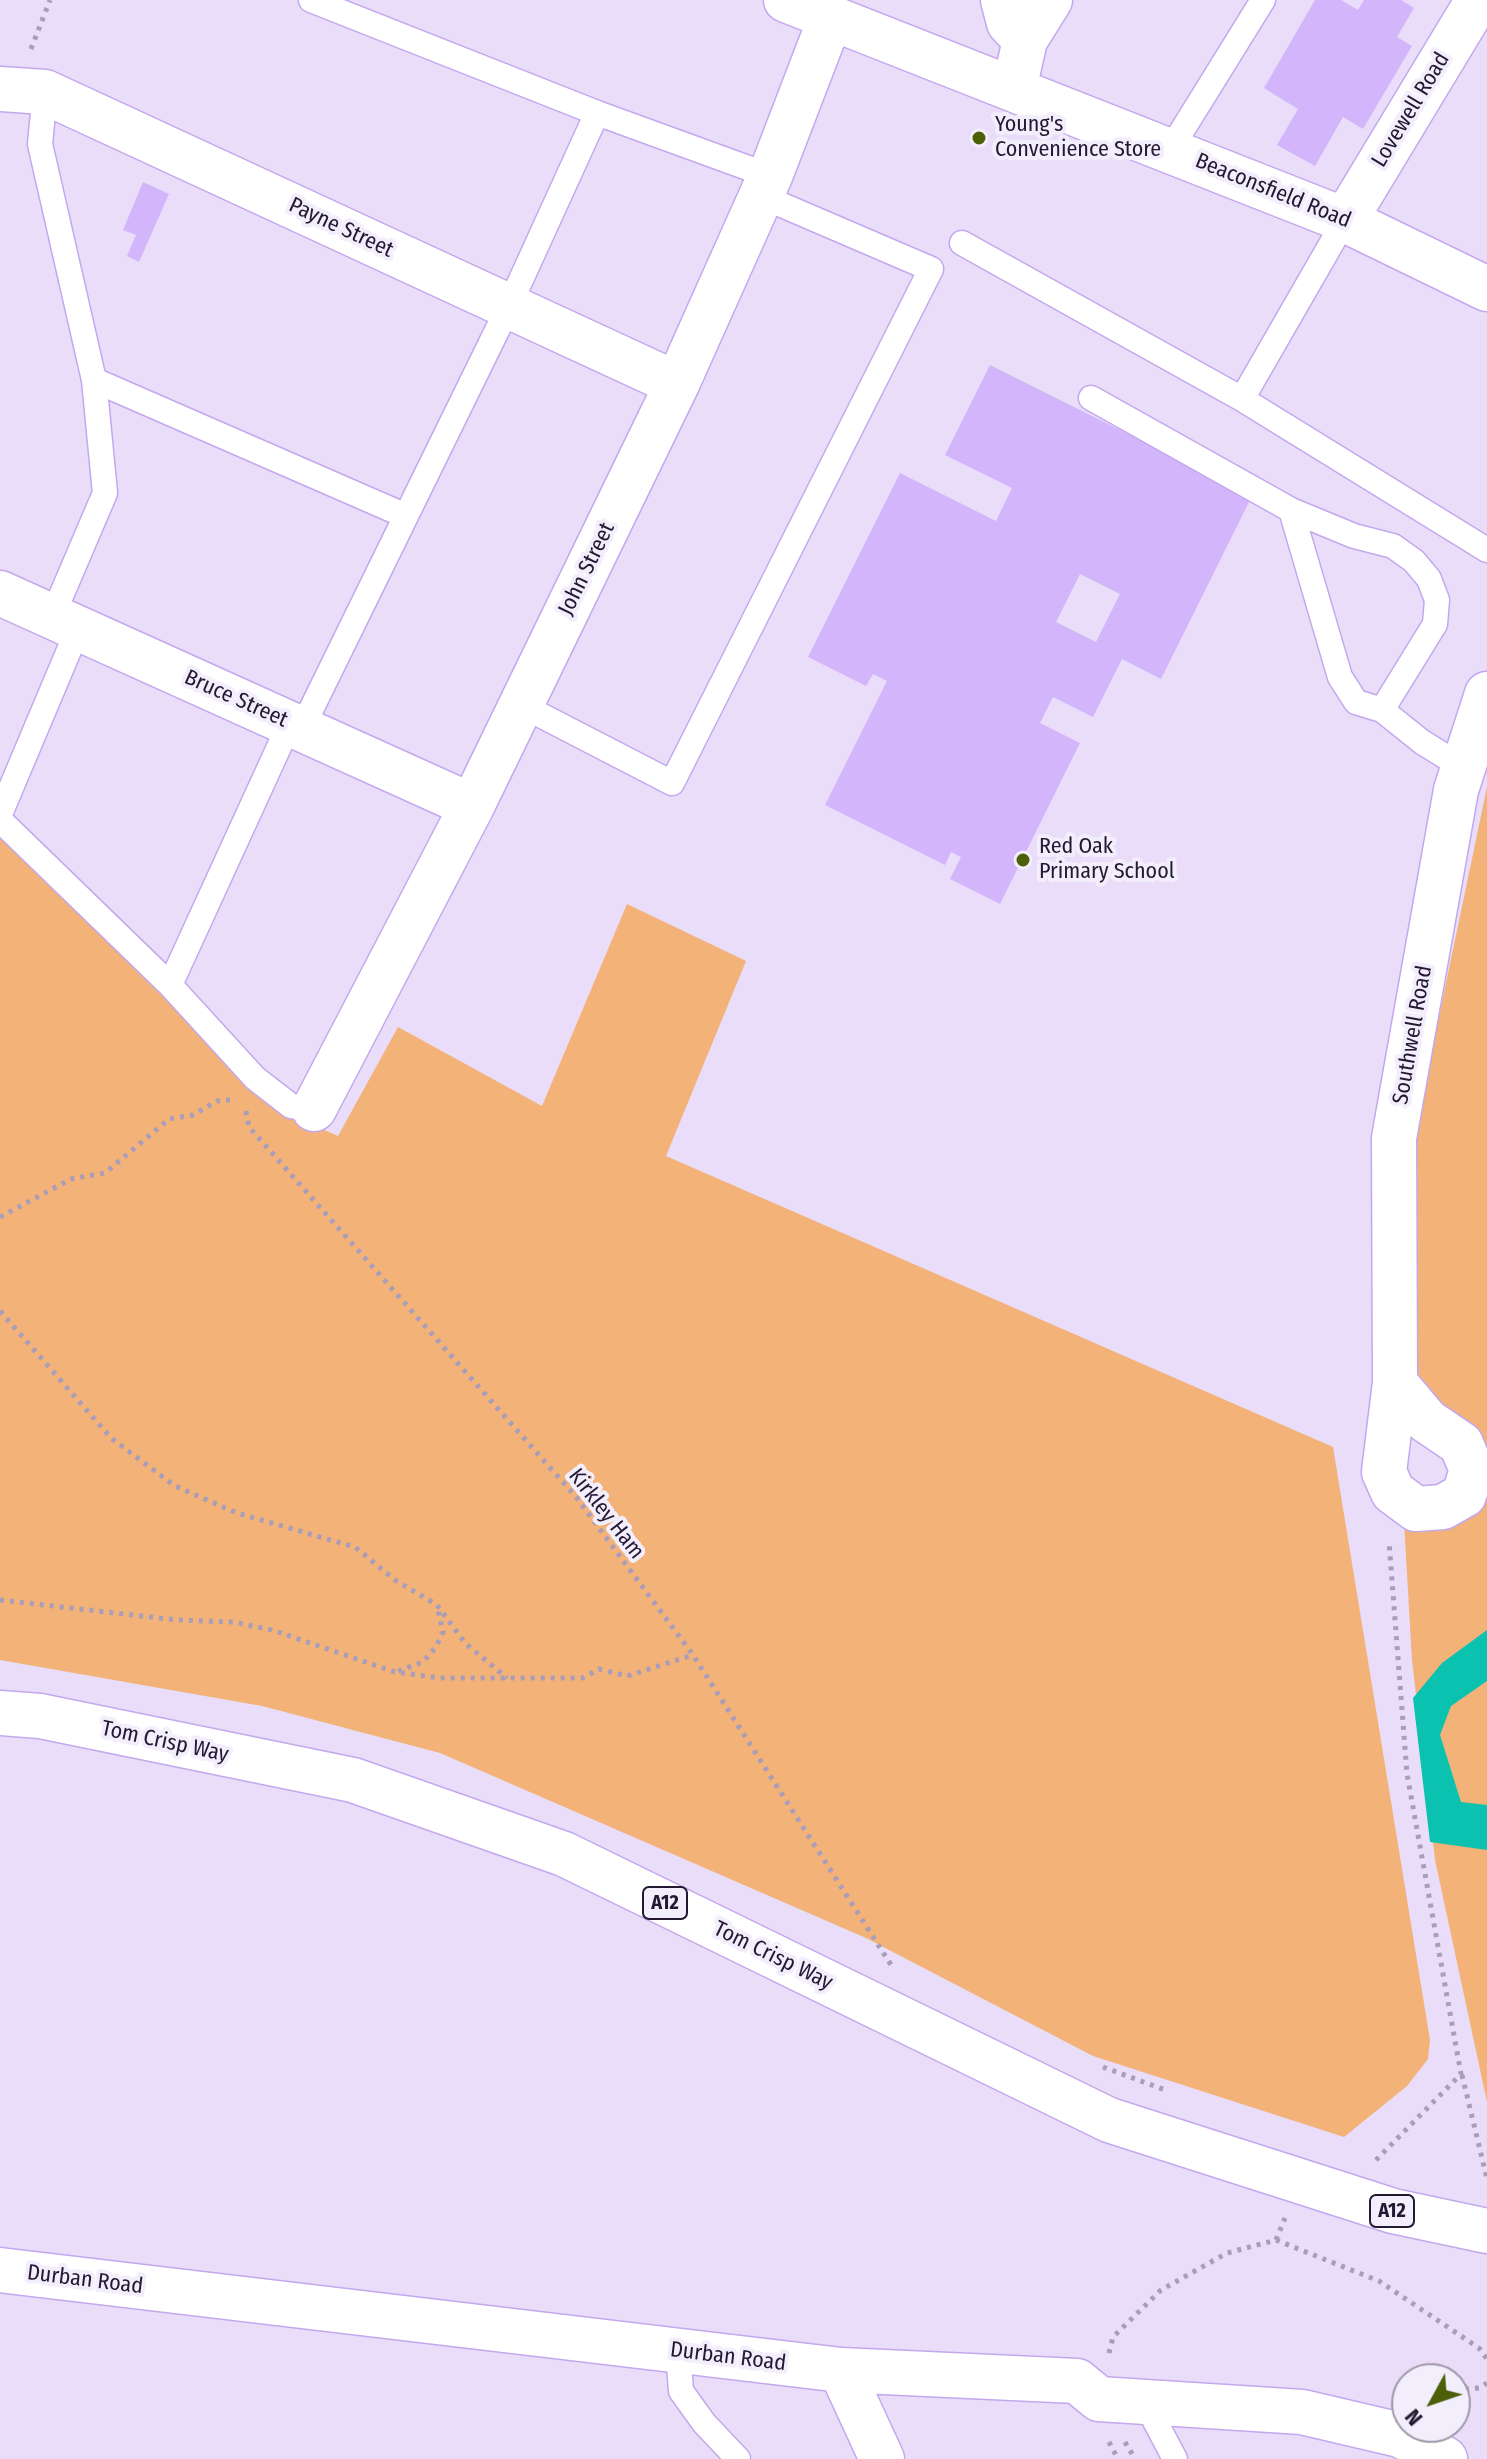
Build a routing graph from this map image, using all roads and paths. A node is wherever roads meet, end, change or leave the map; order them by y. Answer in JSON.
{"nodes":[{"id":1,"x":50,"y":0,"type":"edge"},
{"id":2,"x":311,"y":0,"type":"edge"},
{"id":3,"x":786,"y":0,"type":"edge"},
{"id":4,"x":1003,"y":0,"type":"edge"},
{"id":5,"x":1050,"y":0,"type":"edge"},
{"id":6,"x":1263,"y":0,"type":"edge"},
{"id":7,"x":1478,"y":0,"type":"edge"},
{"id":8,"x":831,"y":17,"type":"junction"},
{"id":9,"x":1025,"y":40,"type":"junction"},
{"id":10,"x":1014,"y":89,"type":"junction"},
{"id":11,"x":20,"y":90,"type":"edge"},
{"id":12,"x":597,"y":113,"type":"junction"},
{"id":13,"x":1170,"y":150,"type":"junction"},
{"id":14,"x":766,"y":186,"type":"junction"},
{"id":15,"x":1345,"y":220,"type":"junction"},
{"id":16,"x":962,"y":243,"type":"dead end"},
{"id":17,"x":1487,"y":289,"type":"edge"},
{"id":18,"x":509,"y":306,"type":"junction"},
{"id":19,"x":94,"y":380,"type":"junction"},
{"id":20,"x":677,"y":384,"type":"junction"},
{"id":21,"x":1091,"y":398,"type":"dead end"},
{"id":22,"x":1242,"y":399,"type":"junction"},
{"id":23,"x":1291,"y":510,"type":"junction"},
{"id":24,"x":406,"y":516,"type":"junction"},
{"id":25,"x":1487,"y":550,"type":"edge"},
{"id":26,"x":0,"y":593,"type":"edge"},
{"id":27,"x":65,"y":623,"type":"junction"},
{"id":28,"x":1487,"y":694,"type":"edge"},
{"id":29,"x":521,"y":705,"type":"junction"},
{"id":30,"x":1382,"y":710,"type":"junction"},
{"id":31,"x":296,"y":725,"type":"junction"},
{"id":32,"x":1464,"y":768,"type":"junction"},
{"id":33,"x":472,"y":806,"type":"junction"},
{"id":34,"x":0,"y":817,"type":"edge"},
{"id":35,"x":170,"y":985,"type":"junction"},
{"id":36,"x":314,"y":1109,"type":"joint"},
{"id":37,"x":0,"y":1217,"type":"edge"},
{"id":38,"x":0,"y":1311,"type":"edge"},
{"id":39,"x":1395,"y":1383,"type":"dead end"},
{"id":40,"x":1389,"y":1535,"type":"dead end"},
{"id":41,"x":0,"y":1600,"type":"edge"},
{"id":42,"x":437,"y":1605,"type":"junction"},
{"id":43,"x":693,"y":1655,"type":"junction"},
{"id":44,"x":395,"y":1672,"type":"junction"},
{"id":45,"x":507,"y":1678,"type":"junction"},
{"id":46,"x":0,"y":1713,"type":"edge"},
{"id":47,"x":885,"y":2010,"type":"junction"},
{"id":48,"x":1461,"y":2074,"type":"junction"},
{"id":49,"x":1376,"y":2160,"type":"dead end"},
{"id":50,"x":1487,"y":2179,"type":"edge"},
{"id":51,"x":1487,"y":2231,"type":"edge"},
{"id":52,"x":0,"y":2270,"type":"edge"},
{"id":53,"x":678,"y":2351,"type":"junction"},
{"id":54,"x":1487,"y":2359,"type":"edge"},
{"id":55,"x":841,"y":2370,"type":"junction"},
{"id":56,"x":1099,"y":2399,"type":"junction"},
{"id":57,"x":1145,"y":2402,"type":"junction"},
{"id":58,"x":738,"y":2459,"type":"edge"},
{"id":59,"x":882,"y":2459,"type":"edge"},
{"id":60,"x":1175,"y":2459,"type":"edge"},
{"id":61,"x":1445,"y":2459,"type":"edge"}],
"edges":[{"from":1,"to":11,"type":"path"},
{"from":2,"to":12,"type":"lane"},
{"from":3,"to":8,"type":"main road","name":"Beaconsfield Road"},
{"from":4,"to":9,"type":"main road"},
{"from":5,"to":9,"type":"main road"},
{"from":6,"to":13,"type":"lane"},
{"from":7,"to":15,"type":"main road","name":"Lovewell Road"},
{"from":8,"to":10,"type":"main road","name":"Beaconsfield Road"},
{"from":8,"to":14,"type":"main road","name":"John Street"},
{"from":9,"to":10,"type":"main road"},
{"from":10,"to":13,"type":"main road","name":"Beaconsfield Road"},
{"from":11,"to":18,"type":"main road","name":"Payne Street"},
{"from":11,"to":19,"type":"lane"},
{"from":12,"to":14,"type":"lane"},
{"from":12,"to":18,"type":"lane"},
{"from":13,"to":15,"type":"main road","name":"Beaconsfield Road"},
{"from":14,"to":20,"type":"main road","name":"John Street"},
{"from":14,"to":29,"type":"lane"},
{"from":15,"to":17,"type":"main road","name":"Beaconsfield Road"},
{"from":15,"to":22,"type":"lane"},
{"from":16,"to":22,"type":"lane"},
{"from":18,"to":20,"type":"main road","name":"Payne Street"},
{"from":18,"to":24,"type":"lane"},
{"from":19,"to":24,"type":"lane"},
{"from":19,"to":27,"type":"lane"},
{"from":20,"to":29,"type":"main road","name":"John Street"},
{"from":21,"to":23,"type":"lane"},
{"from":22,"to":25,"type":"lane"},
{"from":23,"to":30,"type":"lane"},
{"from":23,"to":30,"type":"lane"},
{"from":24,"to":31,"type":"lane"},
{"from":26,"to":27,"type":"main road","name":"Bruce Street"},
{"from":27,"to":31,"type":"main road","name":"Bruce Street"},
{"from":27,"to":34,"type":"lane"},
{"from":28,"to":32,"type":"main road","name":"Southwell Road"},
{"from":29,"to":33,"type":"main road","name":"John Street"},
{"from":30,"to":32,"type":"lane"},
{"from":31,"to":33,"type":"main road","name":"Bruce Street"},
{"from":31,"to":35,"type":"lane"},
{"from":32,"to":39,"type":"main road","name":"Southwell Road"},
{"from":33,"to":36,"type":"main road","name":"John Street"},
{"from":34,"to":35,"type":"lane"},
{"from":35,"to":36,"type":"lane"},
{"from":37,"to":43,"type":"path","name":"Kirkley Ham"},
{"from":38,"to":42,"type":"path"},
{"from":40,"to":48,"type":"path"},
{"from":41,"to":44,"type":"path"},
{"from":42,"to":44,"type":"path"},
{"from":42,"to":45,"type":"path"},
{"from":43,"to":45,"type":"path"},
{"from":43,"to":47,"type":"path","name":"Kirkley Ham"},
{"from":44,"to":45,"type":"path"},
{"from":46,"to":47,"type":"main road","name":"Tom Crisp Way","number":"A12"},
{"from":47,"to":51,"type":"main road","name":"Tom Crisp Way","number":"A12"},
{"from":48,"to":49,"type":"path"},
{"from":48,"to":50,"type":"path"},
{"from":52,"to":53,"type":"main road","name":"Durban Road"},
{"from":53,"to":55,"type":"main road","name":"Durban Road"},
{"from":53,"to":58,"type":"lane"},
{"from":54,"to":56,"type":"path"},
{"from":55,"to":56,"type":"main road","name":"Durban Road"},
{"from":55,"to":59,"type":"main road"},
{"from":56,"to":57,"type":"main road","name":"Durban Road"},
{"from":57,"to":60,"type":"lane"},
{"from":57,"to":61,"type":"main road","name":"Durban Road"}]}
